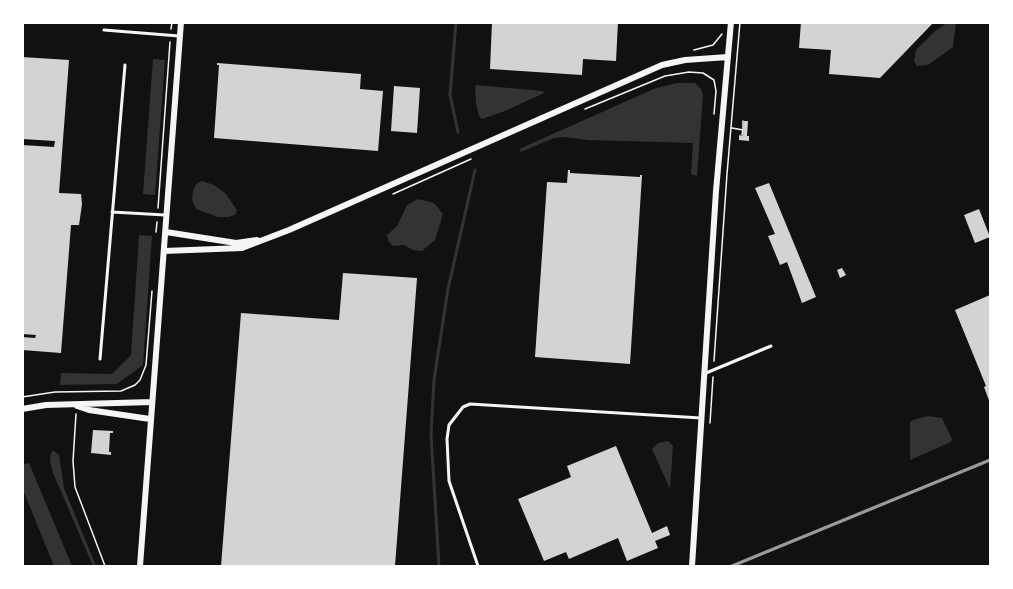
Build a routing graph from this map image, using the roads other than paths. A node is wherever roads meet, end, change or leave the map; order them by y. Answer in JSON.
{"nodes":[{"id":1,"x":182,"y":22,"type":"edge"},
{"id":2,"x":731,"y":22,"type":"edge"},
{"id":3,"x":104,"y":30,"type":"dead end"},
{"id":4,"x":180,"y":36,"type":"junction"},
{"id":5,"x":728,"y":57,"type":"junction"},
{"id":6,"x":125,"y":65,"type":"dead end"},
{"id":7,"x":112,"y":212,"type":"junction"},
{"id":8,"x":167,"y":216,"type":"junction"},
{"id":9,"x":166,"y":232,"type":"junction"},
{"id":10,"x":269,"y":238,"type":"junction"},
{"id":11,"x":164,"y":251,"type":"junction"},
{"id":12,"x":771,"y":346,"type":"dead end"},
{"id":13,"x":100,"y":359,"type":"dead end"},
{"id":14,"x":704,"y":373,"type":"junction"},
{"id":15,"x":152,"y":402,"type":"junction"},
{"id":16,"x":77,"y":406,"type":"junction"},
{"id":17,"x":22,"y":409,"type":"edge"},
{"id":18,"x":701,"y":418,"type":"junction"},
{"id":19,"x":150,"y":419,"type":"junction"},
{"id":20,"x":140,"y":567,"type":"edge"},
{"id":21,"x":478,"y":567,"type":"edge"},
{"id":22,"x":692,"y":567,"type":"edge"}],
"edges":[{"from":1,"to":4,"type":"street"},
{"from":2,"to":5,"type":"street"},
{"from":3,"to":4,"type":"lane"},
{"from":4,"to":8,"type":"street"},
{"from":5,"to":10,"type":"street"},
{"from":5,"to":14,"type":"street"},
{"from":6,"to":7,"type":"lane"},
{"from":7,"to":8,"type":"lane"},
{"from":7,"to":13,"type":"lane"},
{"from":8,"to":9,"type":"street"},
{"from":9,"to":10,"type":"street"},
{"from":9,"to":11,"type":"street"},
{"from":10,"to":11,"type":"street"},
{"from":11,"to":15,"type":"street"},
{"from":12,"to":14,"type":"lane"},
{"from":14,"to":18,"type":"street"},
{"from":15,"to":16,"type":"street"},
{"from":15,"to":19,"type":"street"},
{"from":16,"to":17,"type":"street"},
{"from":16,"to":19,"type":"street"},
{"from":18,"to":21,"type":"lane"},
{"from":18,"to":22,"type":"street"},
{"from":19,"to":20,"type":"street"}]}
